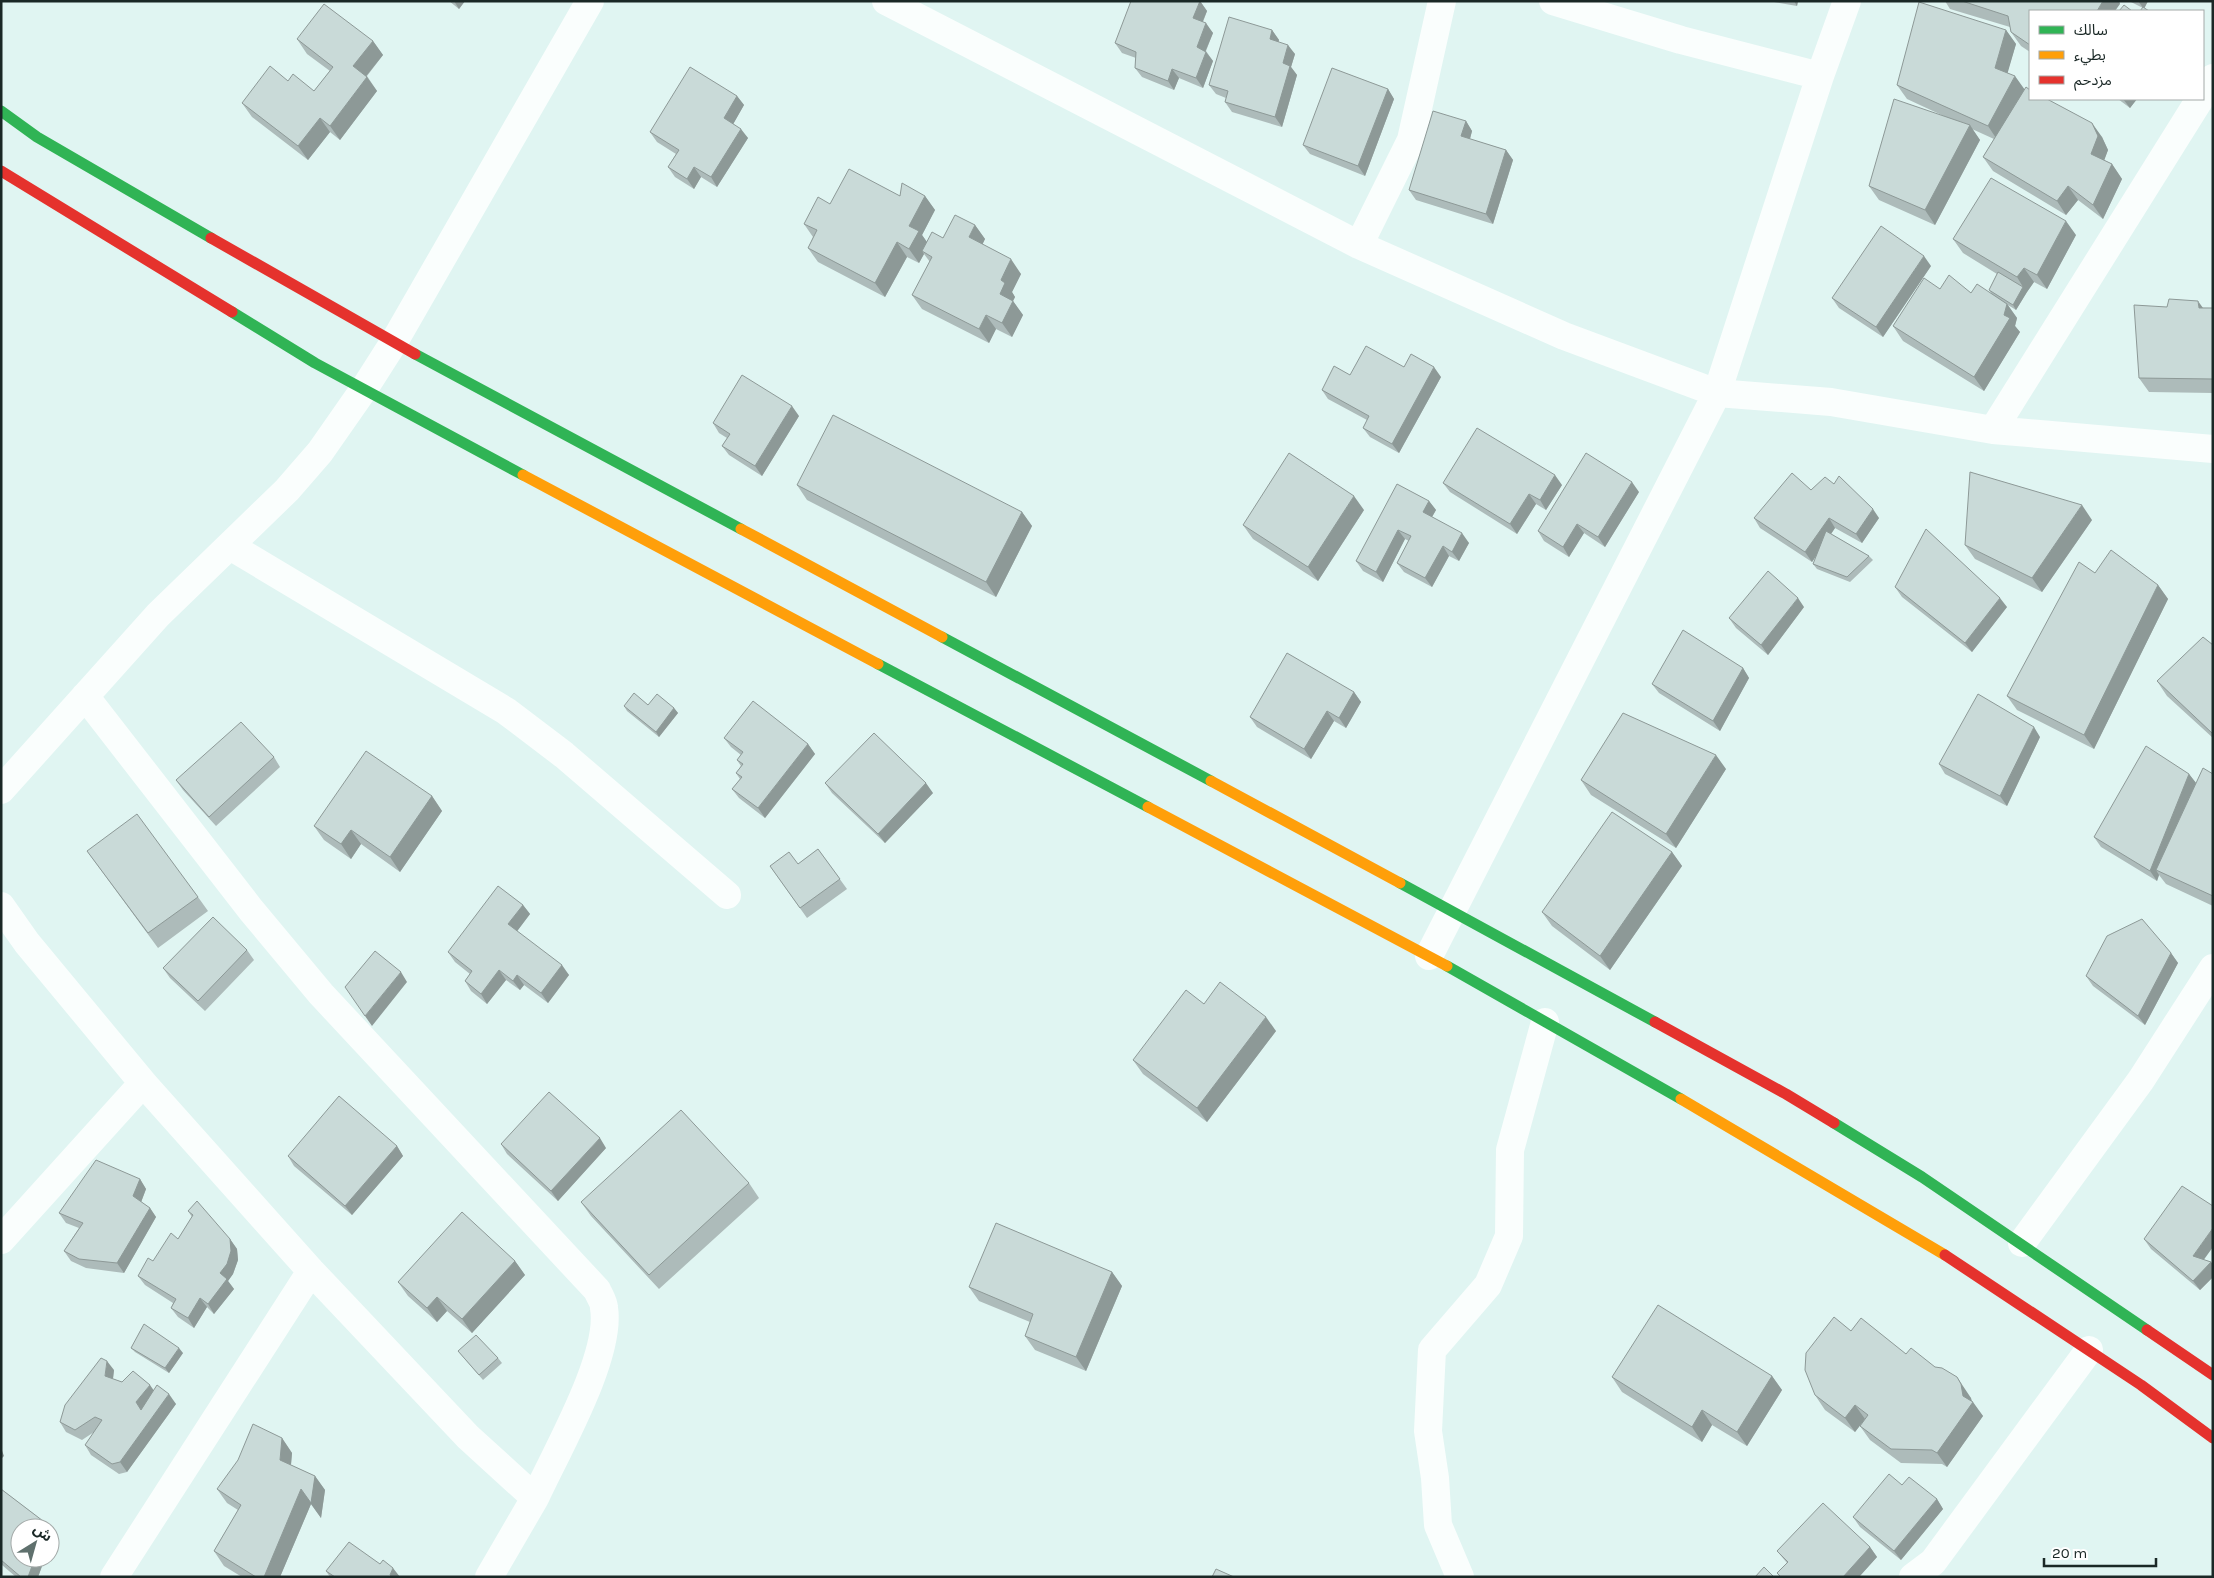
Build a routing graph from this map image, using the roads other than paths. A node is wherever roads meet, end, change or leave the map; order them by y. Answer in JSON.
{"nodes":[{"id":1,"x":590,"y":1,"type":"edge"},
{"id":2,"x":886,"y":1,"type":"edge"},
{"id":3,"x":1442,"y":1,"type":"edge"},
{"id":4,"x":1553,"y":1,"type":"edge"},
{"id":5,"x":1847,"y":1,"type":"edge"},
{"id":6,"x":1820,"y":76,"type":"junction"},
{"id":7,"x":2213,"y":78,"type":"edge"},
{"id":8,"x":2204,"y":92,"type":"edge"},
{"id":9,"x":2199,"y":100,"type":"edge"},
{"id":10,"x":1,"y":111,"type":"edge"},
{"id":11,"x":1,"y":171,"type":"edge"},
{"id":12,"x":1360,"y":245,"type":"junction"},
{"id":13,"x":394,"y":342,"type":"junction"},
{"id":14,"x":364,"y":389,"type":"junction"},
{"id":15,"x":1717,"y":393,"type":"junction"},
{"id":16,"x":1993,"y":430,"type":"junction"},
{"id":17,"x":2213,"y":448,"type":"edge"},
{"id":18,"x":230,"y":546,"type":"junction"},
{"id":19,"x":85,"y":696,"type":"junction"},
{"id":20,"x":1,"y":790,"type":"edge"},
{"id":21,"x":726,"y":896,"type":"dead end"},
{"id":22,"x":1,"y":906,"type":"edge"},
{"id":23,"x":1452,"y":911,"type":"junction"},
{"id":24,"x":1428,"y":956,"type":"junction"},
{"id":25,"x":2213,"y":968,"type":"edge"},
{"id":26,"x":1544,"y":1022,"type":"junction"},
{"id":27,"x":143,"y":1084,"type":"junction"},
{"id":28,"x":1,"y":1240,"type":"edge"},
{"id":29,"x":2022,"y":1243,"type":"junction"},
{"id":30,"x":311,"y":1271,"type":"junction"},
{"id":31,"x":2089,"y":1350,"type":"junction"},
{"id":32,"x":2213,"y":1376,"type":"edge"},
{"id":33,"x":2213,"y":1438,"type":"edge"},
{"id":34,"x":535,"y":1498,"type":"junction"},
{"id":35,"x":1927,"y":1572,"type":"edge"},
{"id":36,"x":114,"y":1577,"type":"edge"},
{"id":37,"x":489,"y":1577,"type":"edge"},
{"id":38,"x":1460,"y":1577,"type":"edge"}],
"edges":[{"from":1,"to":13,"type":"street"},
{"from":2,"to":12,"type":"street"},
{"from":3,"to":12,"type":"street"},
{"from":4,"to":6,"type":"street"},
{"from":5,"to":6,"type":"street"},
{"from":6,"to":15,"type":"street"},
{"from":7,"to":8,"type":"street"},
{"from":9,"to":16,"type":"street"},
{"from":10,"to":13,"type":"street"},
{"from":11,"to":14,"type":"street"},
{"from":12,"to":15,"type":"street"},
{"from":13,"to":14,"type":"street"},
{"from":13,"to":23,"type":"street"},
{"from":14,"to":18,"type":"street"},
{"from":14,"to":24,"type":"street"},
{"from":15,"to":16,"type":"street"},
{"from":15,"to":23,"type":"street"},
{"from":16,"to":17,"type":"street"},
{"from":18,"to":19,"type":"street"},
{"from":18,"to":21,"type":"street"},
{"from":19,"to":20,"type":"street"},
{"from":19,"to":34,"type":"street"},
{"from":22,"to":27,"type":"street"},
{"from":23,"to":24,"type":"street"},
{"from":23,"to":29,"type":"street"},
{"from":24,"to":26,"type":"street"},
{"from":25,"to":29,"type":"street"},
{"from":26,"to":31,"type":"street"},
{"from":26,"to":38,"type":"street"},
{"from":27,"to":28,"type":"street"},
{"from":27,"to":30,"type":"street"},
{"from":29,"to":32,"type":"street"},
{"from":30,"to":34,"type":"street"},
{"from":30,"to":36,"type":"street"},
{"from":31,"to":33,"type":"street"},
{"from":31,"to":35,"type":"street"},
{"from":34,"to":37,"type":"street"}]}
